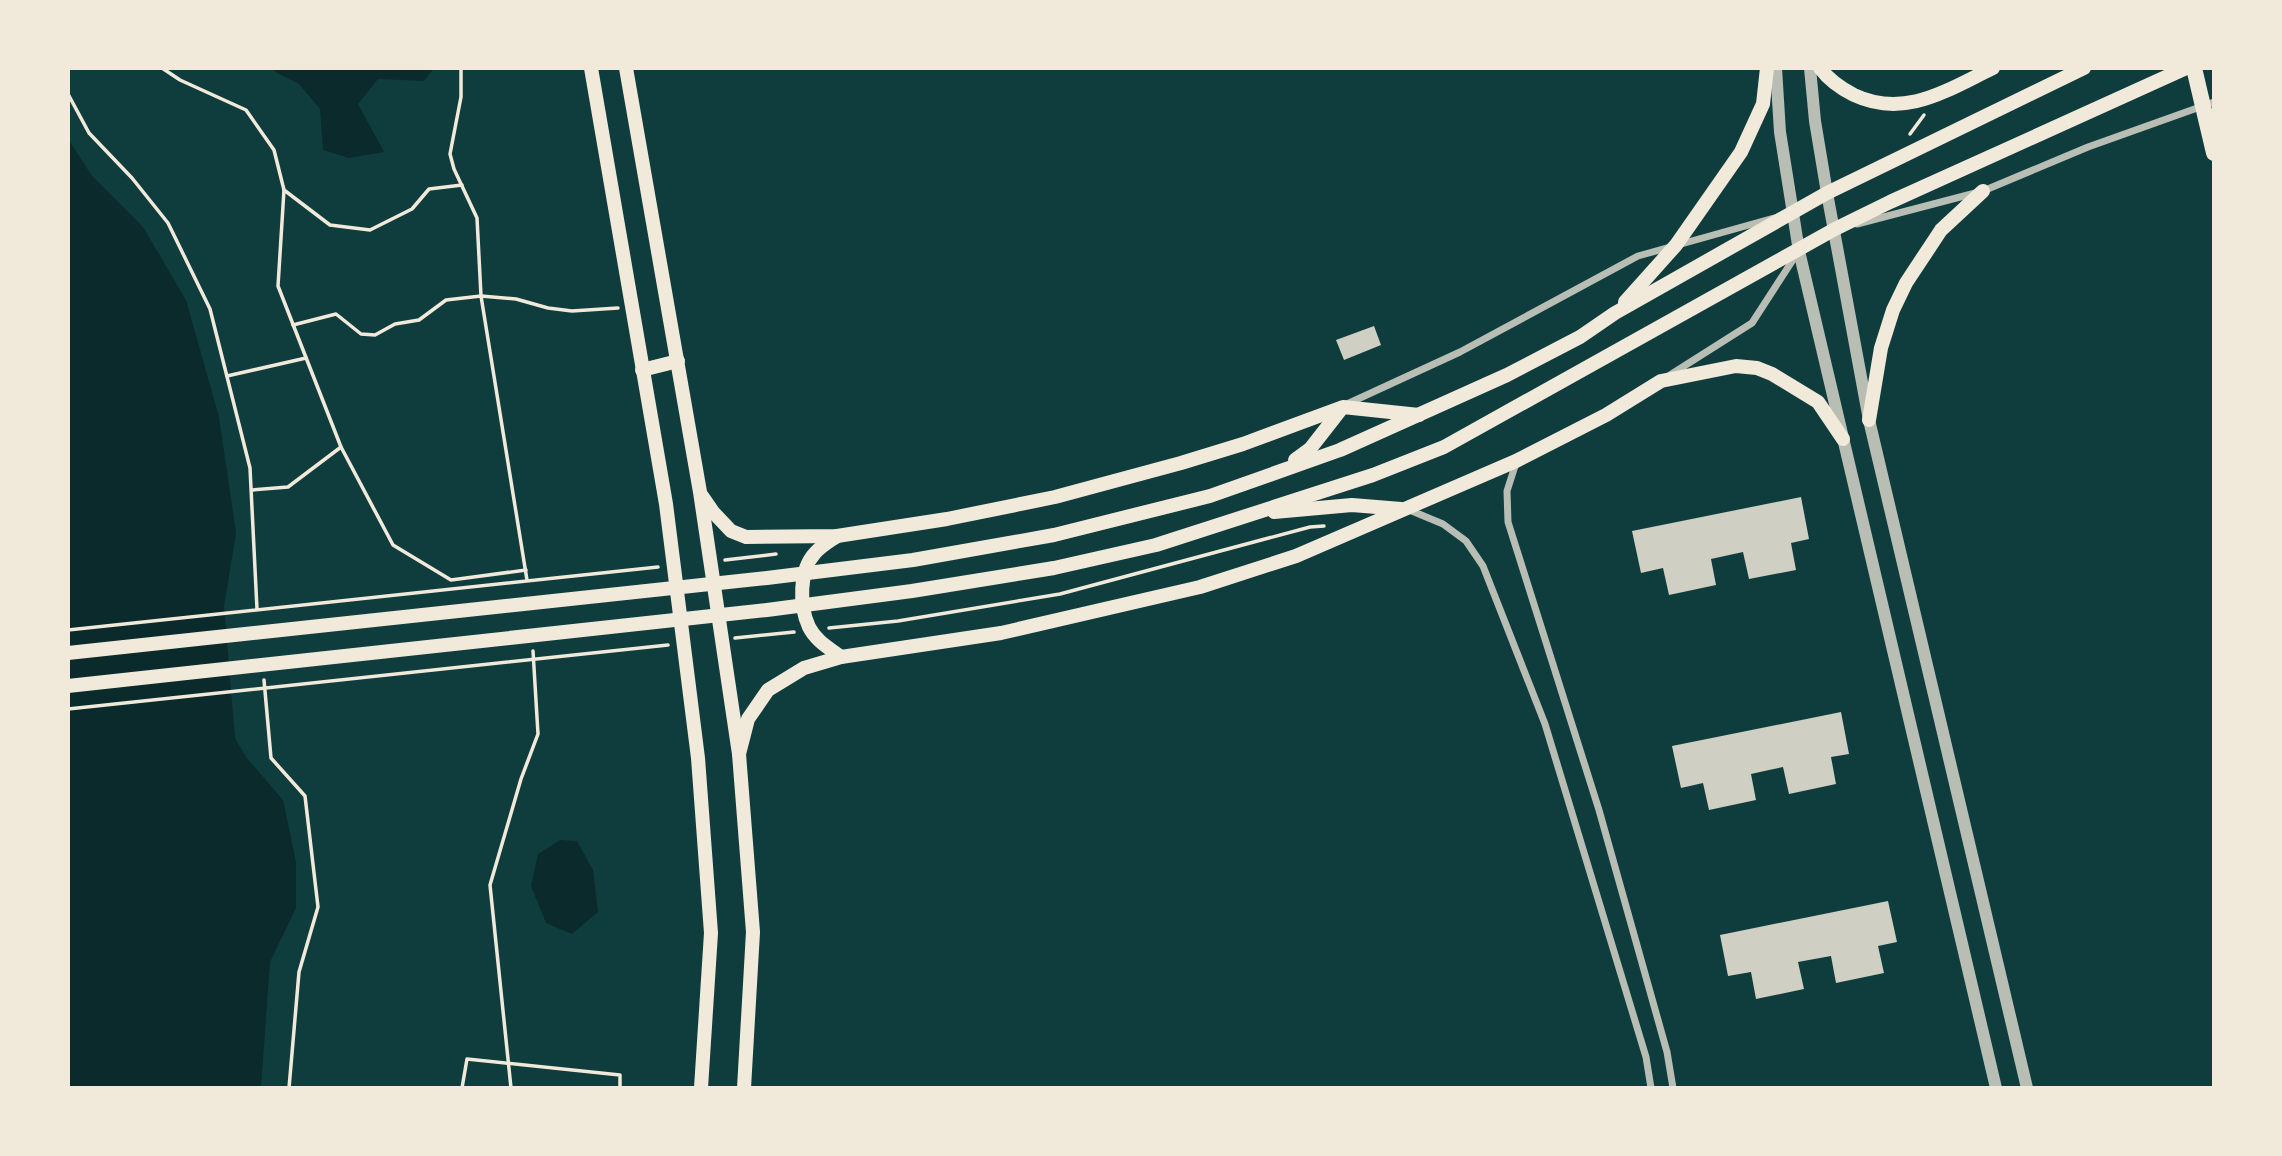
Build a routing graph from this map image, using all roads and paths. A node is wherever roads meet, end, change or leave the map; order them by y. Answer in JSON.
{"nodes":[{"id":1,"x":162,"y":68,"type":"edge"},
{"id":2,"x":461,"y":68,"type":"edge"},
{"id":3,"x":591,"y":68,"type":"edge"},
{"id":4,"x":625,"y":68,"type":"edge"},
{"id":5,"x":1767,"y":68,"type":"edge"},
{"id":6,"x":1776,"y":68,"type":"edge"},
{"id":7,"x":1810,"y":68,"type":"edge"},
{"id":8,"x":1820,"y":68,"type":"edge"},
{"id":9,"x":1993,"y":68,"type":"edge"},
{"id":10,"x":2084,"y":68,"type":"edge"},
{"id":11,"x":2186,"y":68,"type":"edge"},
{"id":12,"x":2194,"y":68,"type":"edge"},
{"id":13,"x":1940,"y":93,"type":"junction"},
{"id":14,"x":68,"y":94,"type":"edge"},
{"id":15,"x":2214,"y":102,"type":"edge"},
{"id":16,"x":1910,"y":134,"type":"dead end"},
{"id":17,"x":2214,"y":153,"type":"edge"},
{"id":18,"x":462,"y":185,"type":"junction"},
{"id":19,"x":284,"y":190,"type":"junction"},
{"id":20,"x":1983,"y":191,"type":"junction"},
{"id":21,"x":1827,"y":193,"type":"junction"},
{"id":22,"x":1791,"y":213,"type":"junction"},
{"id":23,"x":169,"y":223,"type":"dead end"},
{"id":24,"x":1835,"y":229,"type":"junction"},
{"id":25,"x":1676,"y":246,"type":"junction"},
{"id":26,"x":1799,"y":251,"type":"junction"},
{"id":27,"x":481,"y":296,"type":"junction"},
{"id":28,"x":610,"y":309,"type":"dead end"},
{"id":29,"x":1615,"y":313,"type":"junction"},
{"id":30,"x":293,"y":325,"type":"junction"},
{"id":31,"x":306,"y":358,"type":"junction"},
{"id":32,"x":678,"y":361,"type":"junction"},
{"id":33,"x":642,"y":370,"type":"junction"},
{"id":34,"x":227,"y":376,"type":"dead end"},
{"id":35,"x":1661,"y":381,"type":"junction"},
{"id":36,"x":1343,"y":407,"type":"junction"},
{"id":37,"x":1421,"y":415,"type":"junction"},
{"id":38,"x":1869,"y":420,"type":"junction"},
{"id":39,"x":1843,"y":439,"type":"junction"},
{"id":40,"x":341,"y":447,"type":"junction"},
{"id":41,"x":1516,"y":461,"type":"junction"},
{"id":42,"x":1283,"y":469,"type":"junction"},
{"id":43,"x":251,"y":490,"type":"dead end"},
{"id":44,"x":700,"y":492,"type":"junction"},
{"id":45,"x":1406,"y":509,"type":"junction"},
{"id":46,"x":1256,"y":514,"type":"junction"},
{"id":47,"x":1335,"y":525,"type":"dead end"},
{"id":48,"x":837,"y":536,"type":"junction"},
{"id":49,"x":784,"y":553,"type":"dead end"},
{"id":50,"x":715,"y":561,"type":"dead end"},
{"id":51,"x":660,"y":567,"type":"dead end"},
{"id":52,"x":526,"y":570,"type":"junction"},
{"id":53,"x":528,"y":584,"type":"dead end"},
{"id":54,"x":829,"y":628,"type":"dead end"},
{"id":55,"x":68,"y":630,"type":"edge"},
{"id":56,"x":801,"y":631,"type":"dead end"},
{"id":57,"x":732,"y":639,"type":"dead end"},
{"id":58,"x":677,"y":644,"type":"dead end"},
{"id":59,"x":533,"y":651,"type":"dead end"},
{"id":60,"x":68,"y":653,"type":"edge"},
{"id":61,"x":841,"y":657,"type":"junction"},
{"id":62,"x":68,"y":686,"type":"edge"},
{"id":63,"x":68,"y":709,"type":"edge"},
{"id":64,"x":739,"y":754,"type":"junction"},
{"id":65,"x":507,"y":1063,"type":"junction"},
{"id":66,"x":462,"y":1088,"type":"edge"},
{"id":67,"x":511,"y":1088,"type":"edge"},
{"id":68,"x":620,"y":1088,"type":"edge"},
{"id":69,"x":701,"y":1088,"type":"edge"},
{"id":70,"x":744,"y":1088,"type":"edge"},
{"id":71,"x":1651,"y":1088,"type":"edge"},
{"id":72,"x":1673,"y":1088,"type":"edge"},
{"id":73,"x":1996,"y":1088,"type":"edge"},
{"id":74,"x":2027,"y":1088,"type":"edge"}],
"edges":[{"from":1,"to":19,"type":"path"},
{"from":2,"to":18,"type":"path"},
{"from":3,"to":33,"type":"main road"},
{"from":4,"to":32,"type":"main road"},
{"from":5,"to":25,"type":"main road"},
{"from":6,"to":22,"type":"street"},
{"from":7,"to":21,"type":"street"},
{"from":8,"to":13,"type":"main road"},
{"from":9,"to":13,"type":"main road"},
{"from":10,"to":21,"type":"main road"},
{"from":11,"to":24,"type":"main road"},
{"from":12,"to":17,"type":"highway"},
{"from":13,"to":16,"type":"path"},
{"from":14,"to":23,"type":"path"},
{"from":15,"to":20,"type":"street"},
{"from":18,"to":19,"type":"path"},
{"from":18,"to":27,"type":"path"},
{"from":19,"to":30,"type":"path"},
{"from":20,"to":24,"type":"street"},
{"from":20,"to":38,"type":"main road"},
{"from":21,"to":22,"type":"main road"},
{"from":21,"to":24,"type":"street"},
{"from":22,"to":25,"type":"street"},
{"from":22,"to":26,"type":"street"},
{"from":22,"to":29,"type":"main road"},
{"from":24,"to":26,"type":"main road"},
{"from":24,"to":38,"type":"street"},
{"from":25,"to":29,"type":"main road"},
{"from":25,"to":36,"type":"street"},
{"from":26,"to":35,"type":"street"},
{"from":26,"to":39,"type":"street"},
{"from":26,"to":46,"type":"main road"},
{"from":27,"to":28,"type":"path"},
{"from":27,"to":30,"type":"path"},
{"from":27,"to":52,"type":"path"},
{"from":29,"to":37,"type":"main road"},
{"from":30,"to":31,"type":"path"},
{"from":31,"to":34,"type":"path"},
{"from":31,"to":40,"type":"path"},
{"from":32,"to":33,"type":"main road"},
{"from":32,"to":44,"type":"main road"},
{"from":33,"to":69,"type":"main road"},
{"from":35,"to":39,"type":"main road"},
{"from":35,"to":41,"type":"main road"},
{"from":36,"to":37,"type":"main road"},
{"from":36,"to":42,"type":"main road"},
{"from":36,"to":48,"type":"main road"},
{"from":37,"to":42,"type":"main road"},
{"from":38,"to":74,"type":"street"},
{"from":39,"to":73,"type":"street"},
{"from":40,"to":43,"type":"path"},
{"from":40,"to":52,"type":"path"},
{"from":41,"to":45,"type":"main road"},
{"from":41,"to":72,"type":"street"},
{"from":42,"to":60,"type":"main road"},
{"from":44,"to":48,"type":"main road"},
{"from":44,"to":64,"type":"main road"},
{"from":45,"to":46,"type":"main road"},
{"from":45,"to":61,"type":"main road"},
{"from":45,"to":71,"type":"street"},
{"from":46,"to":62,"type":"main road"},
{"from":47,"to":54,"type":"path"},
{"from":48,"to":61,"type":"main road"},
{"from":49,"to":50,"type":"path"},
{"from":51,"to":55,"type":"path"},
{"from":52,"to":53,"type":"path"},
{"from":56,"to":57,"type":"path"},
{"from":58,"to":63,"type":"path"},
{"from":59,"to":65,"type":"path"},
{"from":61,"to":64,"type":"main road"},
{"from":64,"to":70,"type":"main road"},
{"from":65,"to":66,"type":"path"},
{"from":65,"to":67,"type":"path"},
{"from":65,"to":68,"type":"path"}]}
